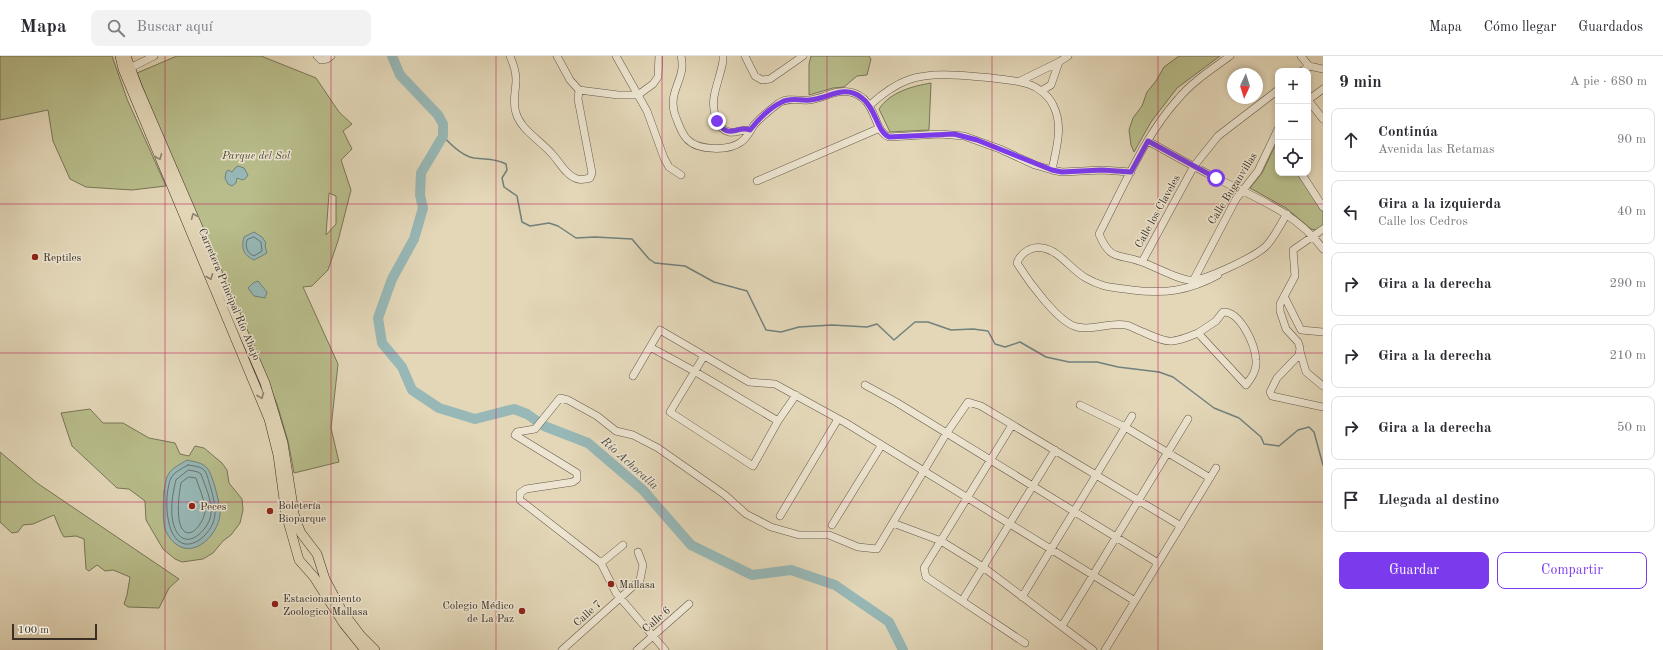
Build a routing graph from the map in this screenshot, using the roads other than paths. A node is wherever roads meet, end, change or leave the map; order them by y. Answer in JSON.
{"nodes":[{"id":1,"x":120,"y":56,"type":"edge"},
{"id":2,"x":126,"y":56,"type":"edge"},
{"id":3,"x":154,"y":56,"type":"edge"},
{"id":4,"x":317,"y":56,"type":"edge"},
{"id":5,"x":331,"y":56,"type":"edge"},
{"id":6,"x":510,"y":56,"type":"edge"},
{"id":7,"x":557,"y":56,"type":"edge"},
{"id":8,"x":616,"y":56,"type":"edge"},
{"id":9,"x":659,"y":56,"type":"edge"},
{"id":10,"x":681,"y":56,"type":"edge"},
{"id":11,"x":723,"y":56,"type":"edge"},
{"id":12,"x":745,"y":56,"type":"edge"},
{"id":13,"x":803,"y":56,"type":"edge"},
{"id":14,"x":1068,"y":56,"type":"edge"},
{"id":15,"x":1230,"y":56,"type":"edge"},
{"id":16,"x":1301,"y":56,"type":"edge"},
{"id":17,"x":1059,"y":62,"type":"junction"},
{"id":18,"x":1309,"y":66,"type":"junction"},
{"id":19,"x":127,"y":68,"type":"junction"},
{"id":20,"x":1306,"y":68,"type":"edge"},
{"id":21,"x":1323,"y":69,"type":"edge"},
{"id":22,"x":1020,"y":81,"type":"junction"},
{"id":23,"x":1323,"y":89,"type":"edge"},
{"id":24,"x":579,"y":90,"type":"junction"},
{"id":25,"x":1041,"y":91,"type":"junction"},
{"id":26,"x":1275,"y":92,"type":"edge"},
{"id":27,"x":638,"y":95,"type":"junction"},
{"id":28,"x":1311,"y":98,"type":"edge"},
{"id":29,"x":1311,"y":104,"type":"edge"},
{"id":30,"x":870,"y":105,"type":"junction"},
{"id":31,"x":1323,"y":119,"type":"edge"},
{"id":32,"x":880,"y":128,"type":"junction"},
{"id":33,"x":750,"y":130,"type":"junction"},
{"id":34,"x":1275,"y":134,"type":"edge"},
{"id":35,"x":1273,"y":138,"type":"junction"},
{"id":36,"x":1148,"y":141,"type":"junction"},
{"id":37,"x":1275,"y":141,"type":"edge"},
{"id":38,"x":1194,"y":166,"type":"junction"},
{"id":39,"x":1052,"y":170,"type":"junction"},
{"id":40,"x":1131,"y":172,"type":"junction"},
{"id":41,"x":681,"y":175,"type":"dead end"},
{"id":42,"x":1303,"y":176,"type":"edge"},
{"id":43,"x":757,"y":181,"type":"dead end"},
{"id":44,"x":1242,"y":190,"type":"junction"},
{"id":45,"x":1323,"y":207,"type":"edge"},
{"id":46,"x":1287,"y":214,"type":"junction"},
{"id":47,"x":1323,"y":229,"type":"edge"},
{"id":48,"x":1314,"y":236,"type":"junction"},
{"id":49,"x":1323,"y":248,"type":"edge"},
{"id":50,"x":1142,"y":262,"type":"junction"},
{"id":51,"x":1218,"y":273,"type":"junction"},
{"id":52,"x":1193,"y":281,"type":"junction"},
{"id":53,"x":1284,"y":296,"type":"junction"},
{"id":54,"x":1323,"y":332,"type":"edge"},
{"id":55,"x":1198,"y":333,"type":"junction"},
{"id":56,"x":650,"y":347,"type":"junction"},
{"id":57,"x":1300,"y":351,"type":"junction"},
{"id":58,"x":704,"y":356,"type":"junction"},
{"id":59,"x":694,"y":370,"type":"junction"},
{"id":60,"x":633,"y":376,"type":"dead end"},
{"id":61,"x":865,"y":385,"type":"dead end"},
{"id":62,"x":1323,"y":386,"type":"edge"},
{"id":63,"x":796,"y":396,"type":"junction"},
{"id":64,"x":1080,"y":405,"type":"dead end"},
{"id":65,"x":1323,"y":407,"type":"edge"},
{"id":66,"x":1132,"y":416,"type":"dead end"},
{"id":67,"x":838,"y":419,"type":"junction"},
{"id":68,"x":1188,"y":419,"type":"dead end"},
{"id":69,"x":778,"y":421,"type":"junction"},
{"id":70,"x":1012,"y":425,"type":"junction"},
{"id":71,"x":1125,"y":427,"type":"junction"},
{"id":72,"x":947,"y":434,"type":"junction"},
{"id":73,"x":881,"y":446,"type":"junction"},
{"id":74,"x":1055,"y":450,"type":"junction"},
{"id":75,"x":1167,"y":452,"type":"junction"},
{"id":76,"x":990,"y":460,"type":"junction"},
{"id":77,"x":1216,"y":468,"type":"dead end"},
{"id":78,"x":923,"y":472,"type":"junction"},
{"id":79,"x":1096,"y":475,"type":"junction"},
{"id":80,"x":1210,"y":478,"type":"junction"},
{"id":81,"x":1033,"y":486,"type":"junction"},
{"id":82,"x":967,"y":499,"type":"junction"},
{"id":83,"x":1138,"y":500,"type":"junction"},
{"id":84,"x":1074,"y":511,"type":"junction"},
{"id":85,"x":780,"y":516,"type":"dead end"},
{"id":86,"x":893,"y":523,"type":"junction"},
{"id":87,"x":1009,"y":524,"type":"junction"},
{"id":88,"x":832,"y":525,"type":"dead end"},
{"id":89,"x":1181,"y":526,"type":"junction"},
{"id":90,"x":1116,"y":537,"type":"junction"},
{"id":91,"x":307,"y":541,"type":"junction"},
{"id":92,"x":941,"y":541,"type":"junction"},
{"id":93,"x":623,"y":545,"type":"dead end"},
{"id":94,"x":296,"y":547,"type":"junction"},
{"id":95,"x":1050,"y":550,"type":"junction"},
{"id":96,"x":638,"y":552,"type":"dead end"},
{"id":97,"x":601,"y":563,"type":"junction"},
{"id":98,"x":1158,"y":563,"type":"junction"},
{"id":99,"x":321,"y":565,"type":"junction"},
{"id":100,"x":983,"y":567,"type":"junction"},
{"id":101,"x":309,"y":571,"type":"junction"},
{"id":102,"x":1092,"y":576,"type":"junction"},
{"id":103,"x":1022,"y":597,"type":"junction"},
{"id":104,"x":621,"y":598,"type":"junction"},
{"id":105,"x":962,"y":601,"type":"junction"},
{"id":106,"x":1135,"y":601,"type":"junction"},
{"id":107,"x":689,"y":604,"type":"dead end"},
{"id":108,"x":1062,"y":626,"type":"junction"},
{"id":109,"x":653,"y":636,"type":"junction"},
{"id":110,"x":1025,"y":643,"type":"dead end"},
{"id":111,"x":365,"y":650,"type":"edge"},
{"id":112,"x":375,"y":650,"type":"edge"},
{"id":113,"x":562,"y":650,"type":"edge"},
{"id":114,"x":636,"y":650,"type":"edge"},
{"id":115,"x":665,"y":650,"type":"edge"},
{"id":116,"x":1093,"y":650,"type":"edge"},
{"id":117,"x":1105,"y":650,"type":"edge"}],
"edges":[{"from":1,"to":19,"type":"main road","name":"Carretera Principal Río Abajo"},
{"from":2,"to":19,"type":"main road","name":"Carretera Principal Río Abajo"},
{"from":3,"to":19,"type":"street"},
{"from":4,"to":5,"type":"street"},
{"from":6,"to":24,"type":"street"},
{"from":7,"to":24,"type":"street"},
{"from":8,"to":27,"type":"street"},
{"from":9,"to":27,"type":"street"},
{"from":10,"to":33,"type":"street"},
{"from":11,"to":33,"type":"street"},
{"from":12,"to":13,"type":"street"},
{"from":14,"to":17,"type":"street"},
{"from":15,"to":36,"type":"street"},
{"from":16,"to":18,"type":"street"},
{"from":17,"to":22,"type":"street"},
{"from":17,"to":25,"type":"street"},
{"from":18,"to":20,"type":"street"},
{"from":18,"to":21,"type":"street"},
{"from":91,"to":19,"type":"main road","name":"Carretera Principal Río Abajo","one_way":true},
{"from":19,"to":94,"type":"main road","name":"Carretera Principal Río Abajo","one_way":true},
{"from":22,"to":25,"type":"street"},
{"from":22,"to":30,"type":"street"},
{"from":23,"to":28,"type":"street"},
{"from":24,"to":27,"type":"street"},
{"from":25,"to":39,"type":"street"},
{"from":26,"to":38,"type":"street","name":"Calle los Claveles"},
{"from":27,"to":41,"type":"street"},
{"from":29,"to":31,"type":"street"},
{"from":30,"to":32,"type":"street"},
{"from":30,"to":33,"type":"street"},
{"from":32,"to":39,"type":"street"},
{"from":32,"to":43,"type":"street"},
{"from":34,"to":35,"type":"street","name":"Calle Buganvillas"},
{"from":35,"to":37,"type":"street"},
{"from":35,"to":44,"type":"street","name":"Calle Buganvillas"},
{"from":36,"to":38,"type":"street"},
{"from":36,"to":40,"type":"street"},
{"from":38,"to":44,"type":"street"},
{"from":38,"to":50,"type":"street","name":"Calle los Claveles"},
{"from":39,"to":40,"type":"street"},
{"from":40,"to":50,"type":"street"},
{"from":42,"to":45,"type":"street"},
{"from":44,"to":46,"type":"street"},
{"from":44,"to":52,"type":"street","name":"Calle Buganvillas"},
{"from":46,"to":48,"type":"street"},
{"from":46,"to":51,"type":"street"},
{"from":47,"to":48,"type":"street"},
{"from":48,"to":49,"type":"street"},
{"from":48,"to":53,"type":"street"},
{"from":50,"to":52,"type":"street"},
{"from":51,"to":52,"type":"street"},
{"from":51,"to":55,"type":"street"},
{"from":53,"to":54,"type":"street"},
{"from":53,"to":57,"type":"street"},
{"from":55,"to":55,"type":"street"},
{"from":56,"to":58,"type":"street"},
{"from":56,"to":59,"type":"street"},
{"from":56,"to":60,"type":"street"},
{"from":57,"to":62,"type":"street"},
{"from":57,"to":65,"type":"street"},
{"from":58,"to":59,"type":"street"},
{"from":58,"to":63,"type":"street"},
{"from":59,"to":69,"type":"street"},
{"from":59,"to":69,"type":"street"},
{"from":61,"to":72,"type":"street"},
{"from":63,"to":67,"type":"street"},
{"from":63,"to":69,"type":"street"},
{"from":64,"to":71,"type":"street"},
{"from":66,"to":71,"type":"street"},
{"from":67,"to":73,"type":"street"},
{"from":67,"to":85,"type":"street"},
{"from":68,"to":75,"type":"street"},
{"from":70,"to":72,"type":"street"},
{"from":70,"to":74,"type":"street"},
{"from":70,"to":76,"type":"street"},
{"from":71,"to":75,"type":"street"},
{"from":71,"to":79,"type":"street"},
{"from":72,"to":76,"type":"street"},
{"from":72,"to":78,"type":"street"},
{"from":73,"to":78,"type":"street"},
{"from":73,"to":88,"type":"street"},
{"from":74,"to":79,"type":"street"},
{"from":74,"to":81,"type":"street"},
{"from":75,"to":80,"type":"street"},
{"from":75,"to":83,"type":"street"},
{"from":76,"to":81,"type":"street"},
{"from":76,"to":82,"type":"street"},
{"from":77,"to":80,"type":"street"},
{"from":78,"to":82,"type":"street"},
{"from":78,"to":86,"type":"street"},
{"from":79,"to":83,"type":"street"},
{"from":79,"to":84,"type":"street"},
{"from":80,"to":89,"type":"street"},
{"from":81,"to":84,"type":"street"},
{"from":81,"to":87,"type":"street"},
{"from":82,"to":87,"type":"street"},
{"from":82,"to":92,"type":"street"},
{"from":83,"to":89,"type":"street"},
{"from":83,"to":90,"type":"street"},
{"from":84,"to":90,"type":"street"},
{"from":84,"to":95,"type":"street"},
{"from":86,"to":92,"type":"street"},
{"from":86,"to":97,"type":"street"},
{"from":87,"to":95,"type":"street"},
{"from":87,"to":100,"type":"street"},
{"from":89,"to":98,"type":"street"},
{"from":90,"to":98,"type":"street"},
{"from":90,"to":102,"type":"street"},
{"from":91,"to":94,"type":"main road"},
{"from":91,"to":99,"type":"main road","name":"Carretera Principal Río Abajo"},
{"from":92,"to":100,"type":"street"},
{"from":92,"to":105,"type":"street"},
{"from":93,"to":97,"type":"street"},
{"from":94,"to":101,"type":"main road","name":"Carretera Principal Río Abajo"},
{"from":95,"to":102,"type":"street"},
{"from":95,"to":103,"type":"street"},
{"from":96,"to":104,"type":"street","name":"Calle 7"},
{"from":97,"to":104,"type":"street"},
{"from":98,"to":106,"type":"street"},
{"from":99,"to":101,"type":"main road"},
{"from":99,"to":112,"type":"main road","name":"Carretera Principal Río Abajo"},
{"from":100,"to":103,"type":"street"},
{"from":100,"to":105,"type":"street"},
{"from":101,"to":111,"type":"main road","name":"Carretera Principal Río Abajo"},
{"from":102,"to":106,"type":"street"},
{"from":102,"to":108,"type":"street"},
{"from":103,"to":108,"type":"street"},
{"from":104,"to":109,"type":"street"},
{"from":104,"to":113,"type":"street","name":"Calle 7"},
{"from":105,"to":110,"type":"street"},
{"from":106,"to":117,"type":"street"},
{"from":107,"to":109,"type":"street","name":"Calle 6"},
{"from":108,"to":116,"type":"street"},
{"from":109,"to":114,"type":"street","name":"Calle 6"},
{"from":109,"to":115,"type":"street"}]}
